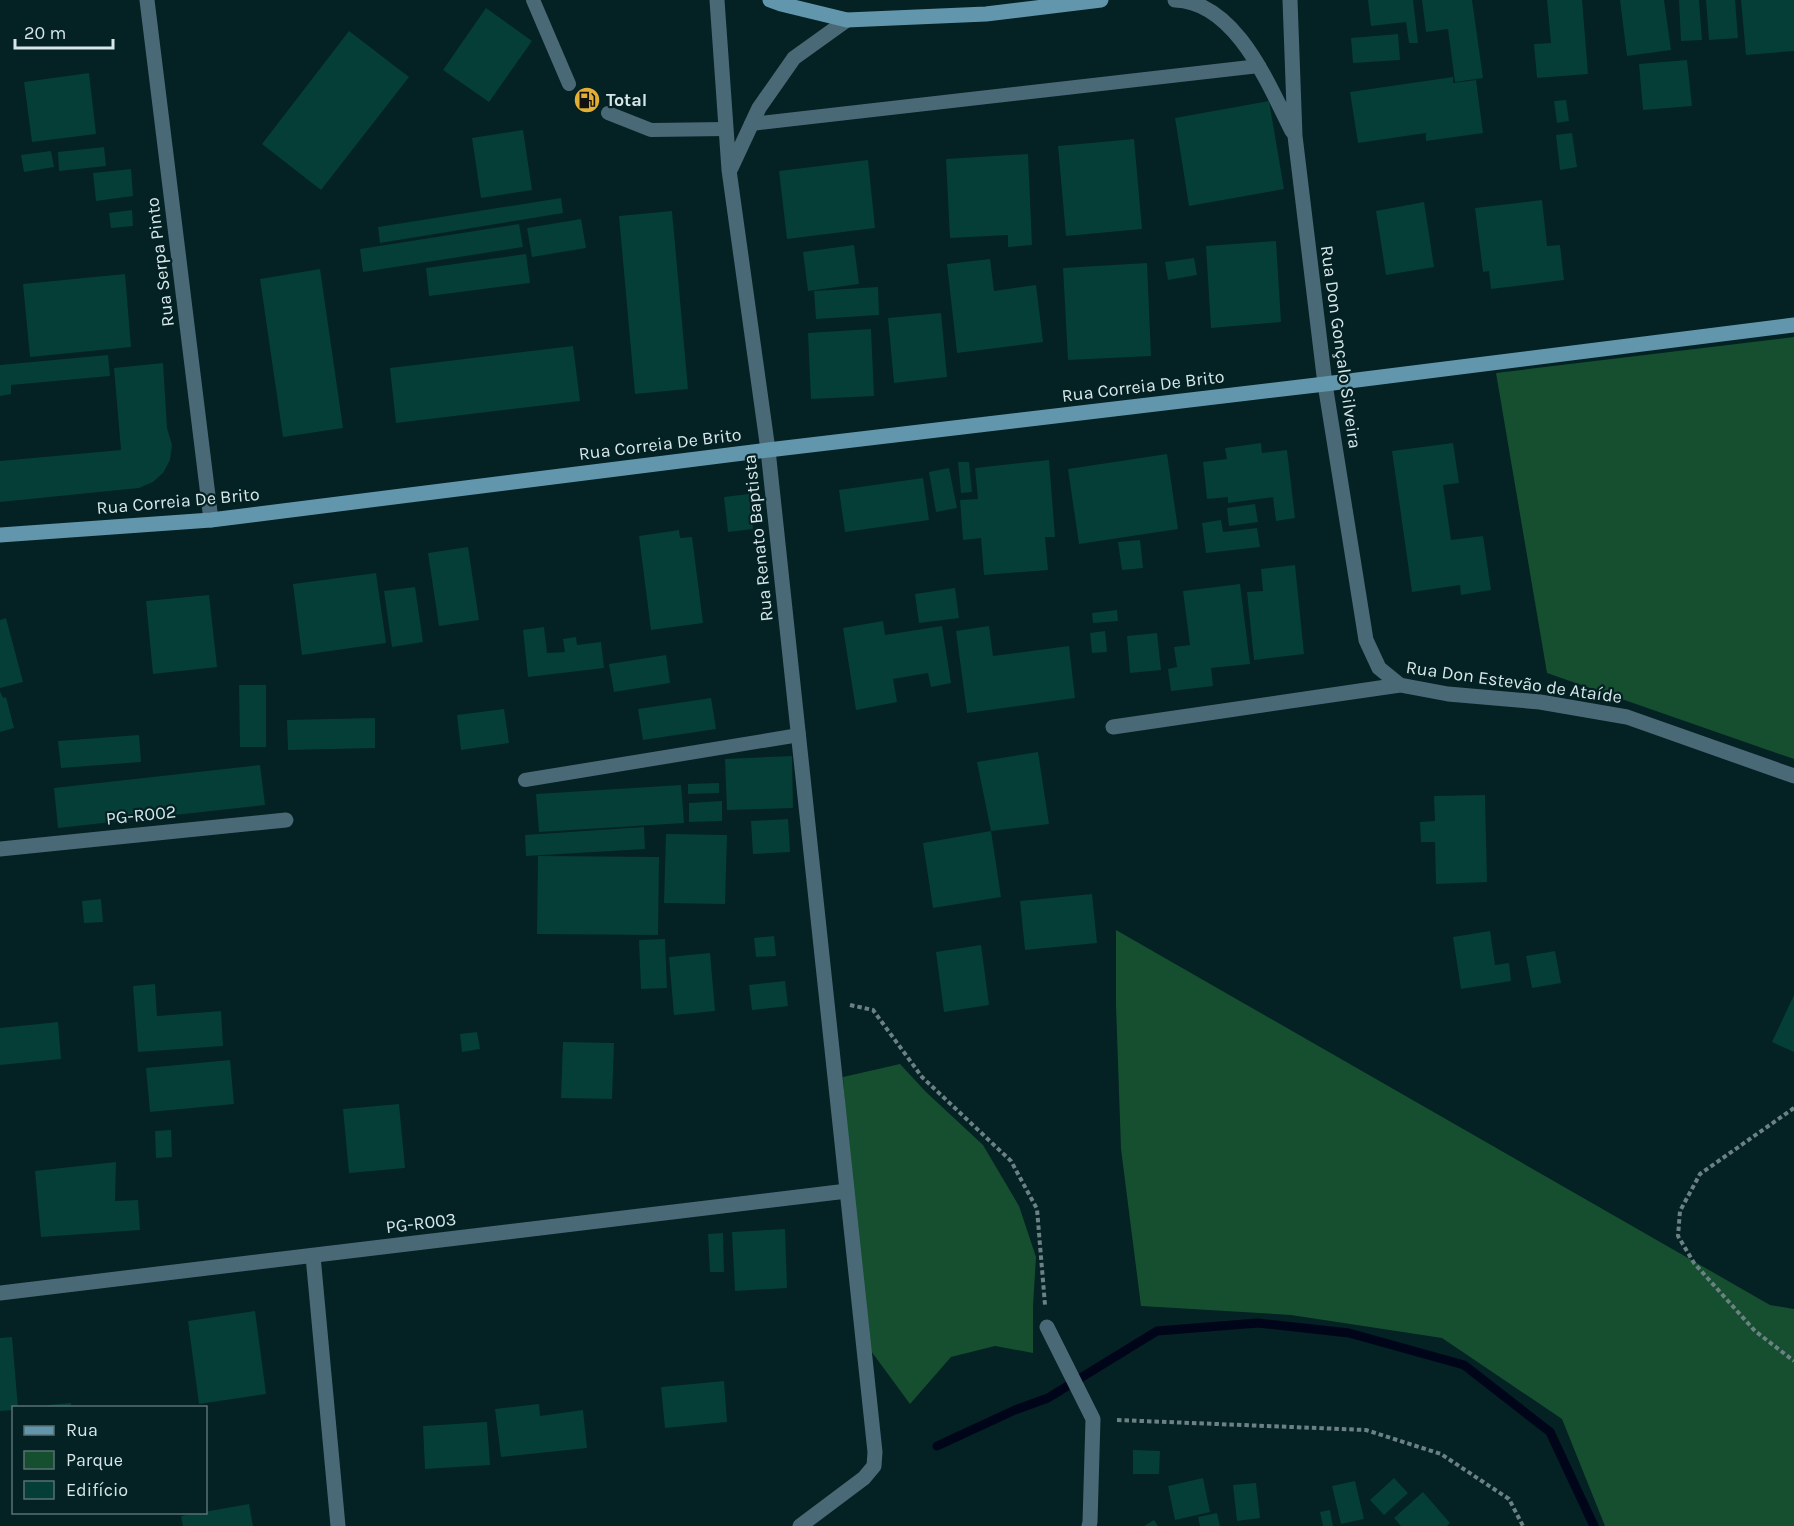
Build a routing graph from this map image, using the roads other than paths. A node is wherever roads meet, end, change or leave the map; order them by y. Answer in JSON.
{"nodes":[{"id":1,"x":147,"y":0,"type":"edge"},
{"id":2,"x":533,"y":0,"type":"edge"},
{"id":3,"x":717,"y":0,"type":"edge"},
{"id":4,"x":770,"y":0,"type":"edge"},
{"id":5,"x":1101,"y":0,"type":"edge"},
{"id":6,"x":1175,"y":0,"type":"edge"},
{"id":7,"x":1290,"y":0,"type":"edge"},
{"id":8,"x":847,"y":20,"type":"junction"},
{"id":9,"x":1259,"y":66,"type":"junction"},
{"id":10,"x":570,"y":84,"type":"dead end"},
{"id":11,"x":608,"y":113,"type":"dead end"},
{"id":12,"x":751,"y":124,"type":"junction"},
{"id":13,"x":726,"y":129,"type":"junction"},
{"id":14,"x":1294,"y":136,"type":"junction"},
{"id":15,"x":729,"y":170,"type":"junction"},
{"id":16,"x":1794,"y":325,"type":"edge"},
{"id":17,"x":1325,"y":384,"type":"junction"},
{"id":18,"x":768,"y":450,"type":"junction"},
{"id":19,"x":211,"y":520,"type":"junction"},
{"id":20,"x":0,"y":535,"type":"edge"},
{"id":21,"x":1400,"y":685,"type":"junction"},
{"id":22,"x":1113,"y":727,"type":"dead end"},
{"id":23,"x":799,"y":735,"type":"junction"},
{"id":24,"x":1794,"y":776,"type":"edge"},
{"id":25,"x":525,"y":780,"type":"dead end"},
{"id":26,"x":286,"y":820,"type":"dead end"},
{"id":27,"x":0,"y":849,"type":"edge"},
{"id":28,"x":847,"y":1191,"type":"junction"},
{"id":29,"x":313,"y":1256,"type":"junction"},
{"id":30,"x":0,"y":1293,"type":"edge"},
{"id":31,"x":1047,"y":1327,"type":"road end"},
{"id":32,"x":338,"y":1526,"type":"edge"},
{"id":33,"x":800,"y":1526,"type":"edge"},
{"id":34,"x":1089,"y":1526,"type":"edge"}],
"edges":[{"from":1,"to":19,"type":"street","name":"Rua Serpa Pinto"},
{"from":2,"to":10,"type":"lane"},
{"from":3,"to":13,"type":"street","name":"Rua Renato Baptista"},
{"from":4,"to":8,"type":"street"},
{"from":5,"to":8,"type":"street"},
{"from":6,"to":9,"type":"street"},
{"from":7,"to":14,"type":"street","name":"Rua Don Gonçalo Silveira"},
{"from":8,"to":12,"type":"street"},
{"from":9,"to":12,"type":"lane"},
{"from":9,"to":14,"type":"street"},
{"from":11,"to":13,"type":"lane"},
{"from":12,"to":15,"type":"street"},
{"from":13,"to":15,"type":"street","name":"Rua Renato Baptista"},
{"from":14,"to":17,"type":"street","name":"Rua Don Gonçalo Silveira"},
{"from":15,"to":18,"type":"street","name":"Rua Renato Baptista"},
{"from":16,"to":17,"type":"street","name":"Rua Correia De Brito"},
{"from":17,"to":18,"type":"street","name":"Rua Correia De Brito"},
{"from":17,"to":21,"type":"street","name":"Rua Don Gonçalo Silveira"},
{"from":18,"to":19,"type":"street","name":"Rua Correia De Brito"},
{"from":18,"to":23,"type":"street","name":"Rua Renato Baptista"},
{"from":19,"to":20,"type":"street","name":"Rua Correia De Brito"},
{"from":21,"to":22,"type":"street","name":"Rua Don Estevão de Ataíde"},
{"from":21,"to":24,"type":"street","name":"Rua Don Estevão de Ataíde"},
{"from":23,"to":25,"type":"lane"},
{"from":23,"to":28,"type":"street","name":"Rua Renato Baptista"},
{"from":26,"to":27,"type":"street","name":"PG-R002"},
{"from":28,"to":29,"type":"street","name":"PG-R003"},
{"from":28,"to":33,"type":"street","name":"Rua Renato Baptista"},
{"from":29,"to":30,"type":"street","name":"PG-R003"},
{"from":29,"to":32,"type":"street"},
{"from":31,"to":34,"type":"street"}]}
